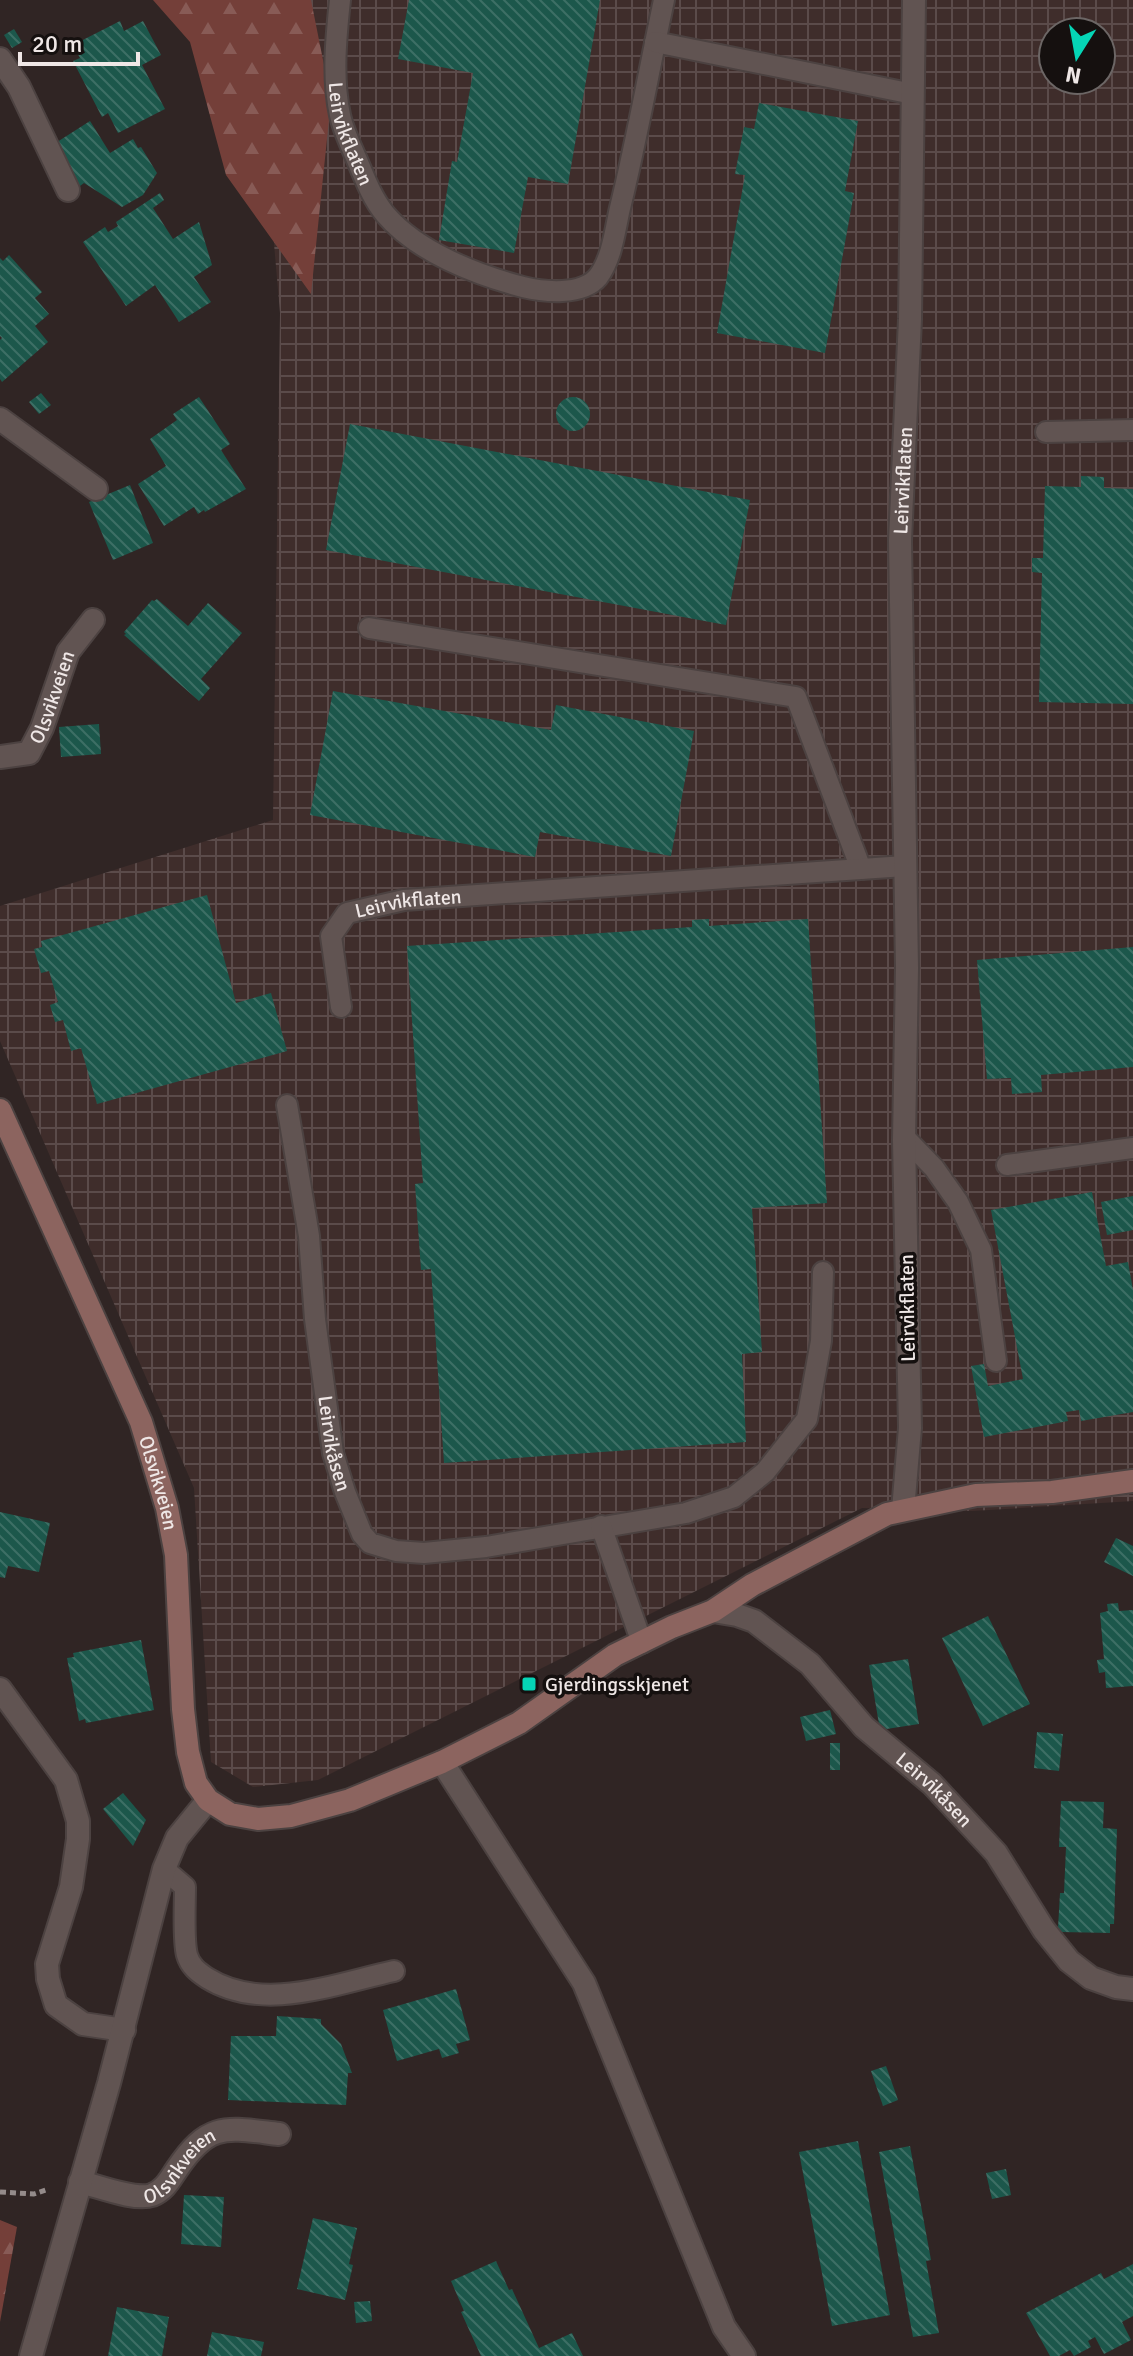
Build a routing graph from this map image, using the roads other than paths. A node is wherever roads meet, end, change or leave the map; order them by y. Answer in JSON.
{"nodes":[{"id":1,"x":340,"y":0,"type":"edge"},
{"id":2,"x":664,"y":0,"type":"edge"},
{"id":3,"x":914,"y":0,"type":"edge"},
{"id":4,"x":655,"y":42,"type":"junction"},
{"id":5,"x":0,"y":59,"type":"edge"},
{"id":6,"x":913,"y":94,"type":"junction"},
{"id":7,"x":68,"y":190,"type":"dead end"},
{"id":8,"x":0,"y":419,"type":"edge"},
{"id":9,"x":1133,"y":430,"type":"edge"},
{"id":10,"x":1046,"y":432,"type":"dead end"},
{"id":11,"x":96,"y":489,"type":"dead end"},
{"id":12,"x":93,"y":620,"type":"dead end"},
{"id":13,"x":369,"y":628,"type":"dead end"},
{"id":14,"x":0,"y":757,"type":"edge"},
{"id":15,"x":905,"y":866,"type":"junction"},
{"id":16,"x":861,"y":869,"type":"junction"},
{"id":17,"x":341,"y":1007,"type":"dead end"},
{"id":18,"x":287,"y":1105,"type":"dead end"},
{"id":19,"x":0,"y":1110,"type":"edge"},
{"id":20,"x":904,"y":1140,"type":"junction"},
{"id":21,"x":1133,"y":1148,"type":"edge"},
{"id":22,"x":1007,"y":1165,"type":"dead end"},
{"id":23,"x":823,"y":1272,"type":"dead end"},
{"id":24,"x":996,"y":1361,"type":"dead end"},
{"id":25,"x":1133,"y":1481,"type":"edge"},
{"id":26,"x":903,"y":1510,"type":"junction"},
{"id":27,"x":601,"y":1526,"type":"junction"},
{"id":28,"x":713,"y":1611,"type":"junction"},
{"id":29,"x":642,"y":1643,"type":"junction"},
{"id":30,"x":0,"y":1689,"type":"edge"},
{"id":31,"x":442,"y":1762,"type":"junction"},
{"id":32,"x":208,"y":1800,"type":"junction"},
{"id":33,"x":164,"y":1869,"type":"junction"},
{"id":34,"x":394,"y":1971,"type":"dead end"},
{"id":35,"x":1133,"y":1989,"type":"edge"},
{"id":36,"x":124,"y":2030,"type":"junction"},
{"id":37,"x":279,"y":2134,"type":"dead end"},
{"id":38,"x":79,"y":2186,"type":"junction"},
{"id":39,"x":31,"y":2356,"type":"edge"},
{"id":40,"x":744,"y":2356,"type":"edge"}],
"edges":[{"from":1,"to":4,"type":"lane","name":"Leirvikflaten"},
{"from":2,"to":4,"type":"lane","name":"Leirvikflaten"},
{"from":3,"to":6,"type":"street","name":"Leirvikflaten"},
{"from":4,"to":6,"type":"lane"},
{"from":5,"to":7,"type":"street"},
{"from":6,"to":15,"type":"street","name":"Leirvikflaten"},
{"from":8,"to":11,"type":"street"},
{"from":9,"to":10,"type":"lane"},
{"from":12,"to":14,"type":"street","name":"Olsvikveien"},
{"from":13,"to":16,"type":"lane"},
{"from":15,"to":16,"type":"lane","name":"Leirvikflaten"},
{"from":15,"to":20,"type":"street","name":"Leirvikflaten"},
{"from":16,"to":17,"type":"lane","name":"Leirvikflaten"},
{"from":18,"to":27,"type":"lane","name":"Leirvikåsen"},
{"from":19,"to":32,"type":"main road","name":"Olsvikveien"},
{"from":20,"to":24,"type":"lane"},
{"from":20,"to":26,"type":"street","name":"Leirvikflaten"},
{"from":21,"to":22,"type":"lane"},
{"from":23,"to":27,"type":"lane","name":"Leirvikåsen"},
{"from":25,"to":26,"type":"main road"},
{"from":26,"to":28,"type":"main road"},
{"from":27,"to":29,"type":"lane"},
{"from":28,"to":29,"type":"main road"},
{"from":28,"to":35,"type":"street","name":"Leirvikåsen"},
{"from":29,"to":31,"type":"main road"},
{"from":30,"to":36,"type":"street"},
{"from":31,"to":32,"type":"main road"},
{"from":31,"to":40,"type":"street"},
{"from":32,"to":33,"type":"street"},
{"from":33,"to":34,"type":"lane"},
{"from":33,"to":36,"type":"street"},
{"from":36,"to":38,"type":"street"},
{"from":37,"to":38,"type":"street","name":"Olsvikveien"},
{"from":38,"to":39,"type":"street"}]}
